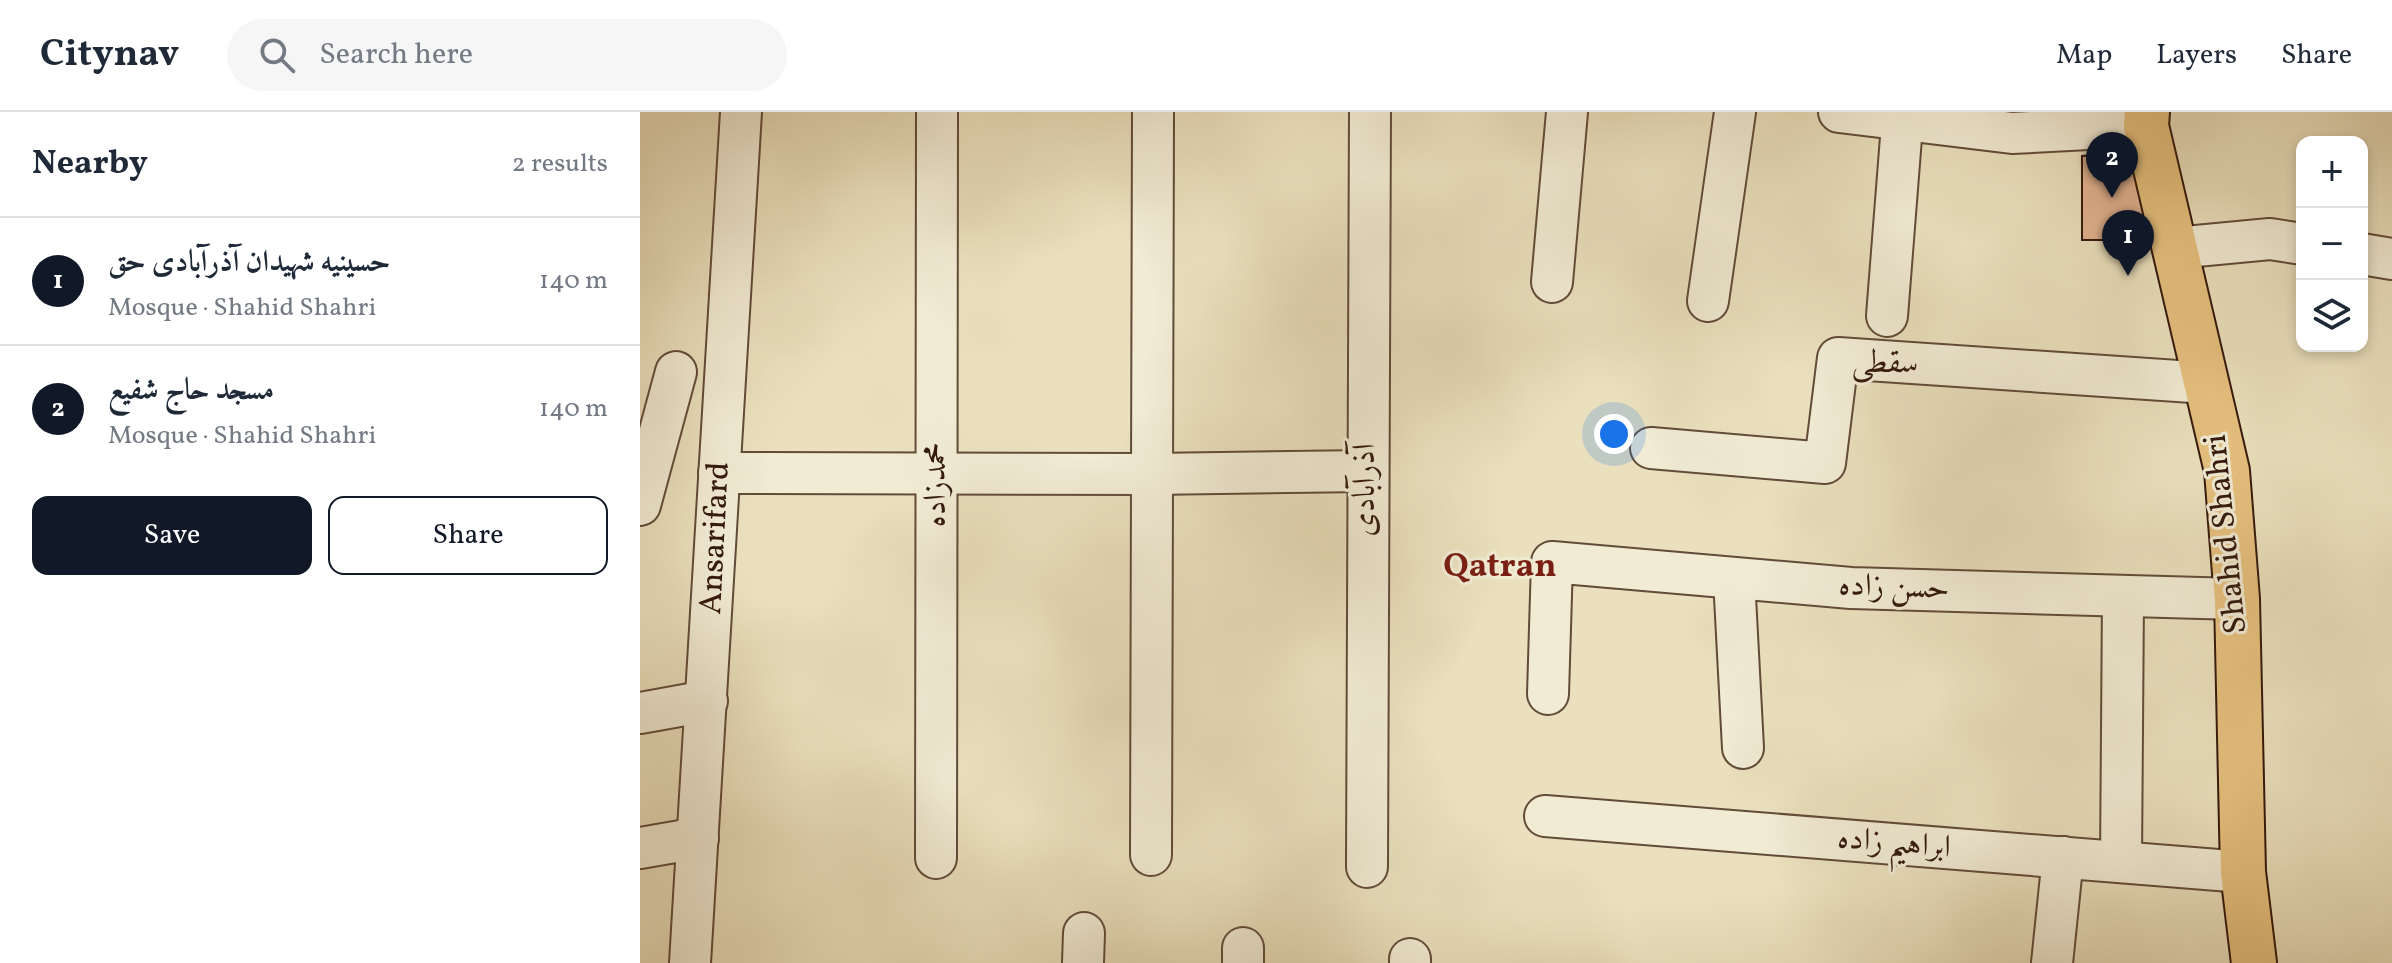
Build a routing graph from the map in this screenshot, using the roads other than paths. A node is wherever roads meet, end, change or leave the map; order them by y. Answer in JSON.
{"nodes":[{"id":1,"x":741,"y":112,"type":"edge"},
{"id":2,"x":937,"y":112,"type":"edge"},
{"id":3,"x":1153,"y":112,"type":"edge"},
{"id":4,"x":1370,"y":112,"type":"edge"},
{"id":5,"x":1567,"y":112,"type":"edge"},
{"id":6,"x":1735,"y":112,"type":"edge"},
{"id":7,"x":1839,"y":112,"type":"edge"},
{"id":8,"x":1903,"y":116,"type":"edge"},
{"id":9,"x":2146,"y":119,"type":"edge"},
{"id":10,"x":2296,"y":243,"type":"edge"},
{"id":11,"x":2175,"y":248,"type":"junction"},
{"id":12,"x":2368,"y":255,"type":"edge"},
{"id":13,"x":2392,"y":259,"type":"edge"},
{"id":14,"x":1552,"y":282,"type":"dead end"},
{"id":15,"x":1708,"y":301,"type":"dead end"},
{"id":16,"x":1887,"y":316,"type":"dead end"},
{"id":17,"x":725,"y":363,"type":"junction"},
{"id":18,"x":658,"y":374,"type":"edge"},
{"id":19,"x":2207,"y":383,"type":"junction"},
{"id":20,"x":1651,"y":448,"type":"dead end"},
{"id":21,"x":1366,"y":471,"type":"junction"},
{"id":22,"x":719,"y":473,"type":"junction"},
{"id":23,"x":937,"y":473,"type":"junction"},
{"id":24,"x":1151,"y":474,"type":"junction"},
{"id":25,"x":640,"y":505,"type":"edge"},
{"id":26,"x":1734,"y":578,"type":"junction"},
{"id":27,"x":2123,"y":596,"type":"junction"},
{"id":28,"x":2237,"y":599,"type":"junction"},
{"id":29,"x":1548,"y":694,"type":"dead end"},
{"id":30,"x":707,"y":701,"type":"junction"},
{"id":31,"x":640,"y":713,"type":"edge"},
{"id":32,"x":1743,"y":748,"type":"dead end"},
{"id":33,"x":1545,"y":816,"type":"dead end"},
{"id":34,"x":698,"y":838,"type":"junction"},
{"id":35,"x":640,"y":848,"type":"edge"},
{"id":36,"x":1151,"y":855,"type":"dead end"},
{"id":37,"x":2063,"y":857,"type":"junction"},
{"id":38,"x":936,"y":858,"type":"dead end"},
{"id":39,"x":2121,"y":862,"type":"junction"},
{"id":40,"x":1367,"y":867,"type":"dead end"},
{"id":41,"x":2243,"y":872,"type":"junction"},
{"id":42,"x":690,"y":963,"type":"edge"},
{"id":43,"x":2052,"y":963,"type":"edge"},
{"id":44,"x":2254,"y":963,"type":"edge"}],
"edges":[{"from":1,"to":17,"type":"street","name":"Ansarifard"},
{"from":2,"to":23,"type":"street","name":"محمدزاده"},
{"from":3,"to":24,"type":"street"},
{"from":4,"to":21,"type":"street","name":"آذرآبادی"},
{"from":5,"to":14,"type":"street"},
{"from":6,"to":15,"type":"street"},
{"from":7,"to":8,"type":"street"},
{"from":8,"to":9,"type":"street"},
{"from":8,"to":16,"type":"street"},
{"from":9,"to":11,"type":"main road","name":"Shahid Shahri"},
{"from":10,"to":11,"type":"street"},
{"from":11,"to":19,"type":"main road","name":"Shahid Shahri"},
{"from":12,"to":13,"type":"street"},
{"from":17,"to":18,"type":"street"},
{"from":17,"to":22,"type":"street","name":"Ansarifard"},
{"from":18,"to":25,"type":"street"},
{"from":19,"to":20,"type":"street","name":"سقطی"},
{"from":19,"to":28,"type":"main road","name":"Shahid Shahri"},
{"from":21,"to":24,"type":"street"},
{"from":21,"to":40,"type":"street","name":"آذرآبادی"},
{"from":22,"to":23,"type":"street"},
{"from":22,"to":30,"type":"street","name":"Ansarifard"},
{"from":23,"to":24,"type":"street"},
{"from":23,"to":38,"type":"street","name":"محمدزاده"},
{"from":24,"to":36,"type":"street"},
{"from":26,"to":27,"type":"street","name":"حسن زاده"},
{"from":26,"to":29,"type":"street","name":"حسن زاده"},
{"from":26,"to":32,"type":"street"},
{"from":27,"to":28,"type":"street","name":"حسن زاده"},
{"from":27,"to":39,"type":"street"},
{"from":28,"to":41,"type":"main road","name":"Shahid Shahri"},
{"from":30,"to":31,"type":"street"},
{"from":30,"to":34,"type":"street","name":"Ansarifard"},
{"from":33,"to":37,"type":"street","name":"ابراهیم زاده"},
{"from":34,"to":35,"type":"street"},
{"from":34,"to":42,"type":"street","name":"Ansarifard"},
{"from":37,"to":39,"type":"street","name":"ابراهیم زاده"},
{"from":37,"to":43,"type":"street"},
{"from":39,"to":41,"type":"street","name":"ابراهیم زاده"},
{"from":41,"to":44,"type":"main road","name":"Shahid Shahri"}]}
